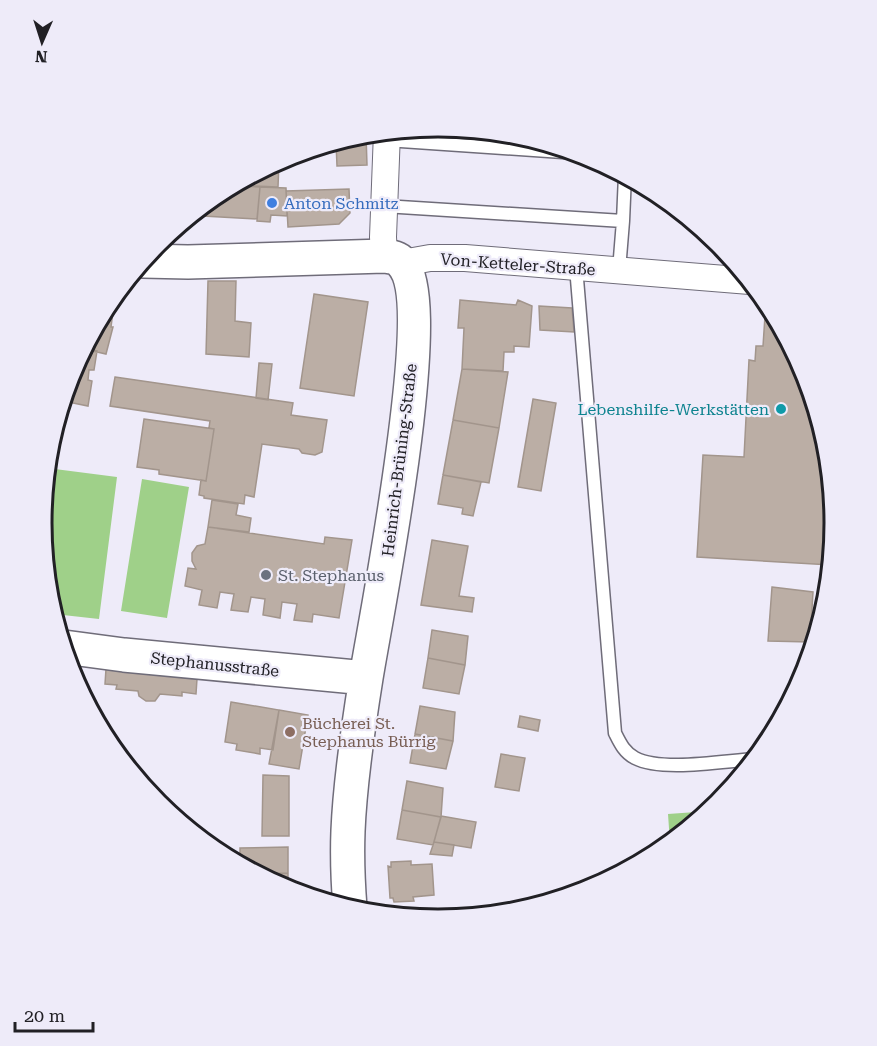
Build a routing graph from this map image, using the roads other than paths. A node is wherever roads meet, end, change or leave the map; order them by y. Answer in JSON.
{"nodes":[{"id":1,"x":411,"y":138,"type":"edge"},
{"id":2,"x":387,"y":140,"type":"edge"},
{"id":3,"x":535,"y":149,"type":"edge"},
{"id":4,"x":624,"y":185,"type":"edge"},
{"id":5,"x":384,"y":206,"type":"junction"},
{"id":6,"x":622,"y":221,"type":"junction"},
{"id":7,"x":393,"y":259,"type":"junction"},
{"id":8,"x":155,"y":261,"type":"edge"},
{"id":9,"x":576,"y":267,"type":"junction"},
{"id":10,"x":619,"y":270,"type":"junction"},
{"id":11,"x":739,"y":280,"type":"edge"},
{"id":12,"x":73,"y":648,"type":"edge"},
{"id":13,"x":366,"y":678,"type":"junction"},
{"id":14,"x":744,"y":760,"type":"edge"},
{"id":15,"x":350,"y":899,"type":"edge"}],
"edges":[{"from":1,"to":3,"type":"lane"},
{"from":2,"to":5,"type":"street"},
{"from":4,"to":6,"type":"lane"},
{"from":5,"to":6,"type":"lane"},
{"from":5,"to":7,"type":"street"},
{"from":6,"to":10,"type":"lane"},
{"from":7,"to":8,"type":"street","name":"Von-Ketteler-Straße"},
{"from":7,"to":9,"type":"street","name":"Von-Ketteler-Straße"},
{"from":7,"to":13,"type":"street","name":"Heinrich-Brüning-Straße"},
{"from":9,"to":10,"type":"street","name":"Von-Ketteler-Straße"},
{"from":9,"to":14,"type":"lane"},
{"from":10,"to":11,"type":"street","name":"Von-Ketteler-Straße"},
{"from":12,"to":13,"type":"street","name":"Stephanusstraße"},
{"from":13,"to":15,"type":"street","name":"Heinrich-Brüning-Straße"}]}
